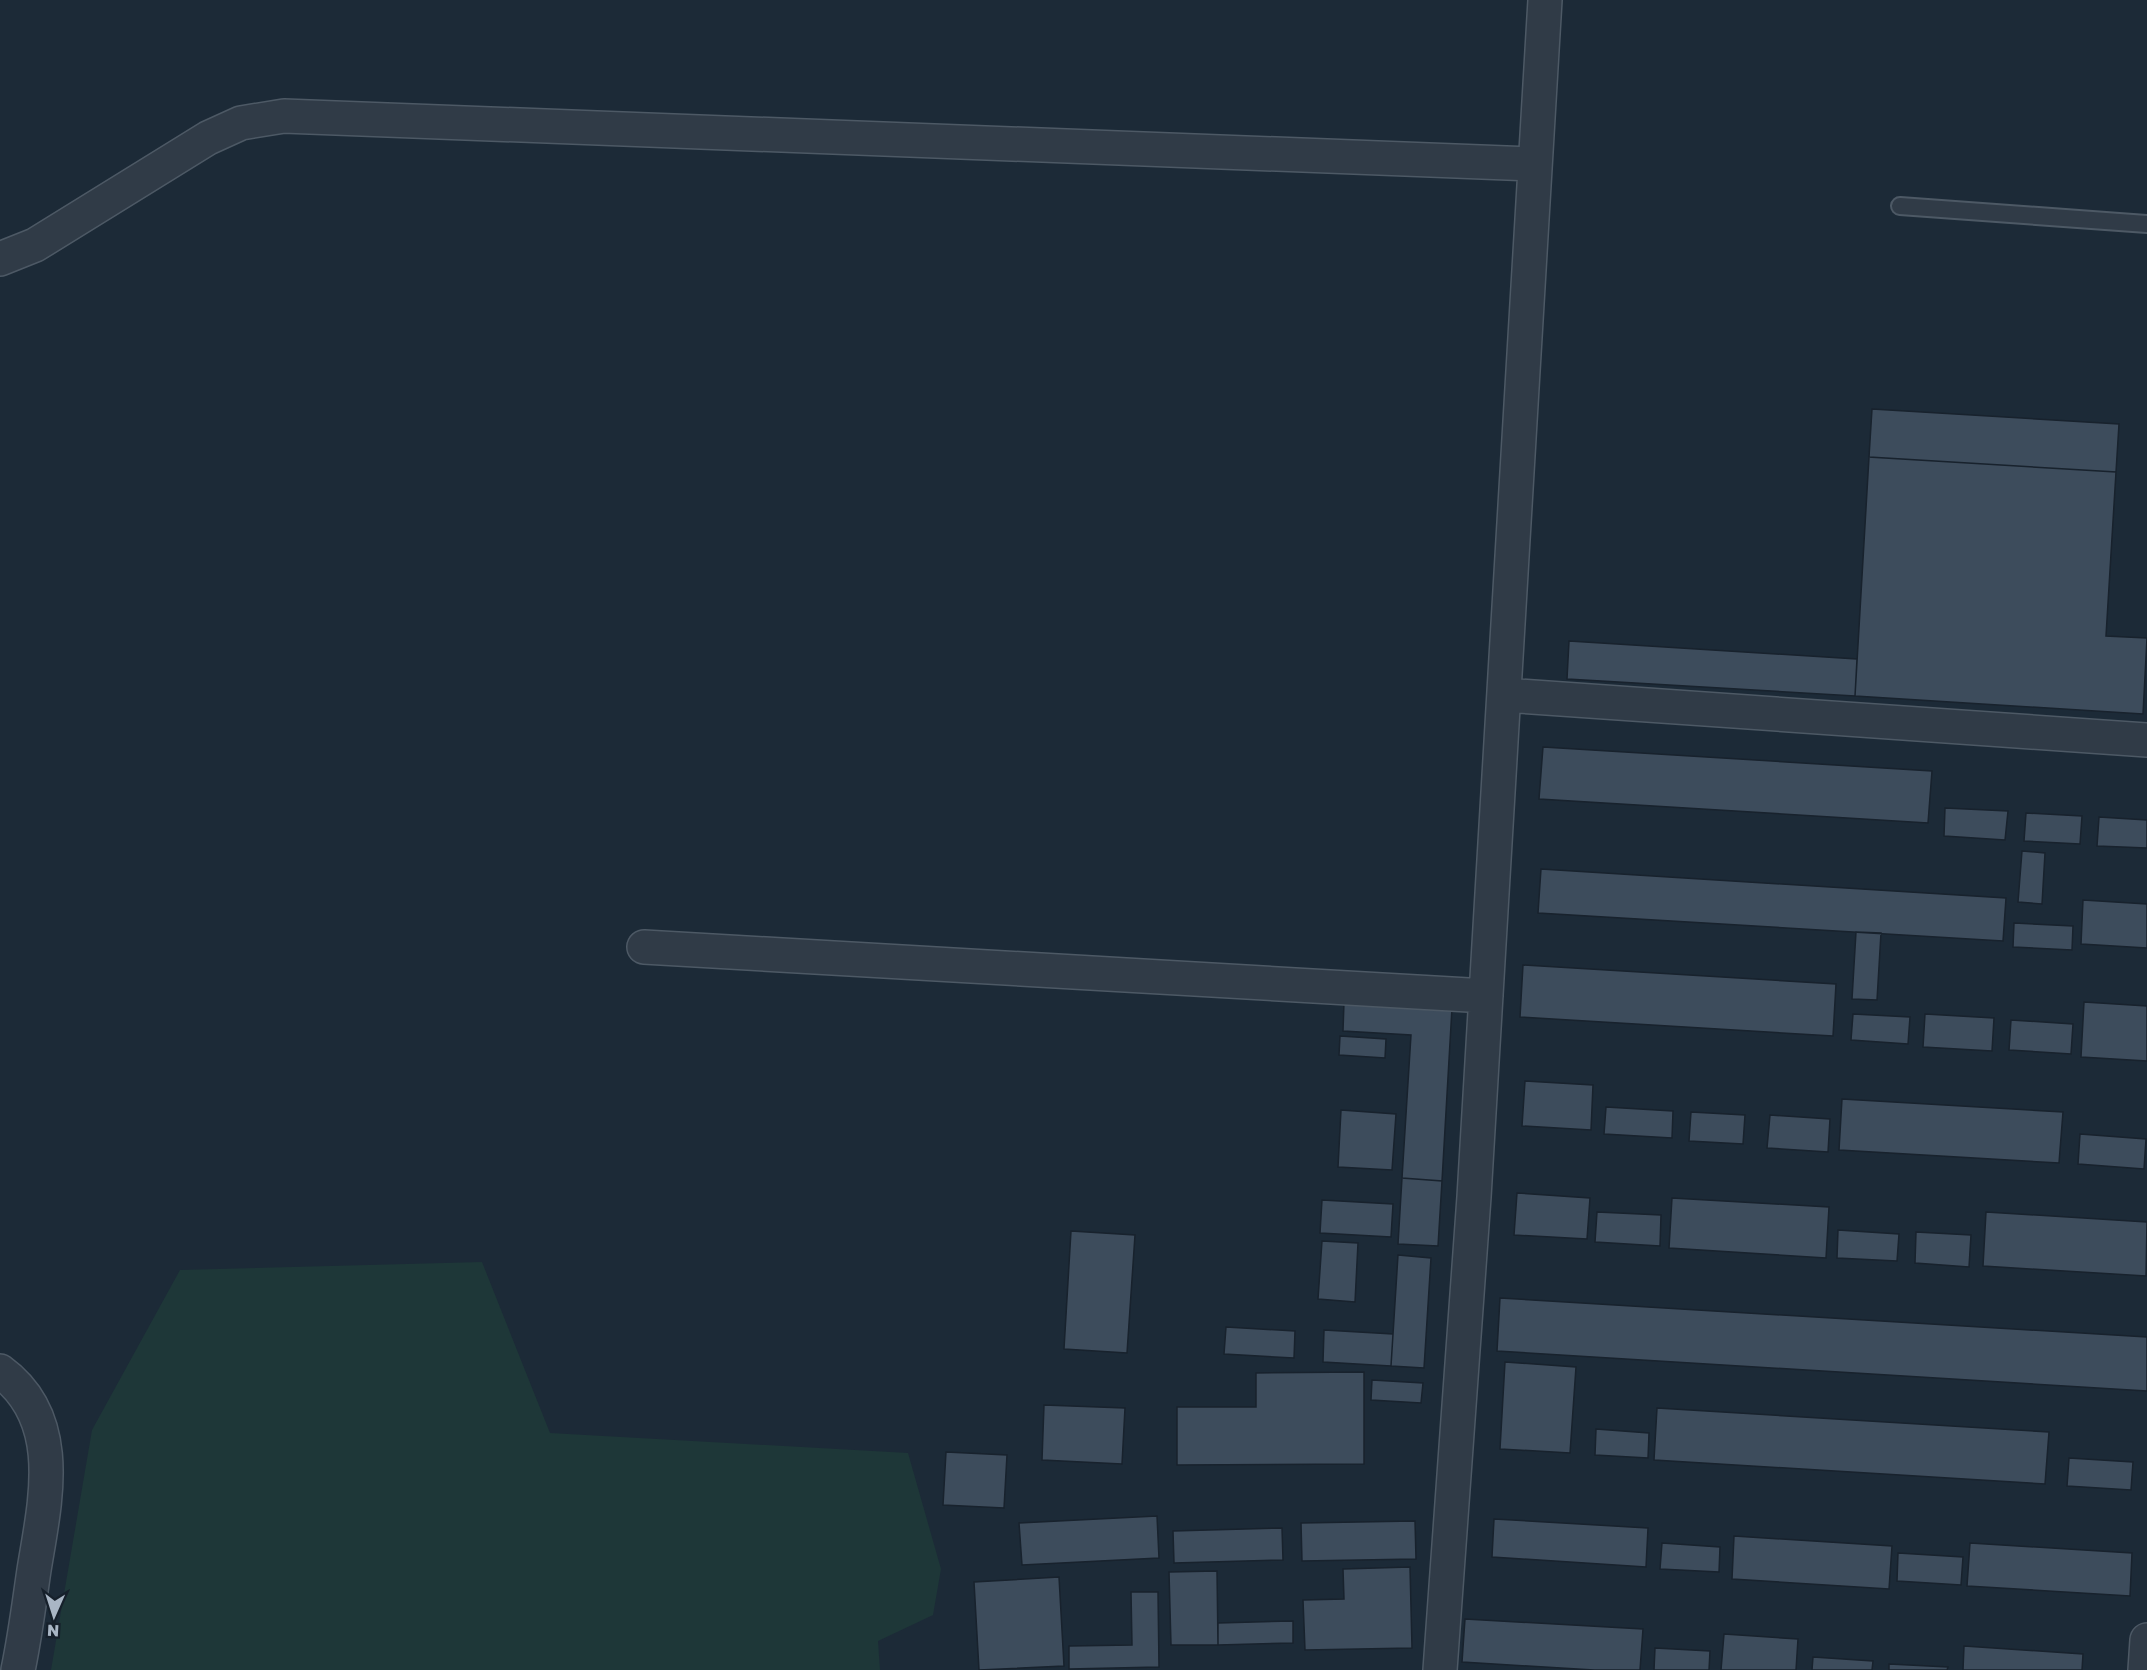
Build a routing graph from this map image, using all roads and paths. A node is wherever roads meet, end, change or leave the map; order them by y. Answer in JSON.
{"nodes":[{"id":1,"x":1545,"y":0,"type":"edge"},
{"id":2,"x":1535,"y":164,"type":"junction"},
{"id":3,"x":1900,"y":206,"type":"dead end"},
{"id":4,"x":2147,"y":224,"type":"edge"},
{"id":5,"x":0,"y":259,"type":"edge"},
{"id":6,"x":1504,"y":695,"type":"junction"},
{"id":7,"x":2147,"y":740,"type":"edge"},
{"id":8,"x":644,"y":946,"type":"dead end"},
{"id":9,"x":1486,"y":996,"type":"junction"},
{"id":10,"x":0,"y":1371,"type":"edge"},
{"id":11,"x":2147,"y":1640,"type":"edge"},
{"id":12,"x":18,"y":1670,"type":"edge"},
{"id":13,"x":1440,"y":1670,"type":"edge"},
{"id":14,"x":2145,"y":1670,"type":"edge"}],
"edges":[{"from":1,"to":2,"type":"street"},
{"from":2,"to":5,"type":"street"},
{"from":2,"to":6,"type":"street"},
{"from":3,"to":4,"type":"lane"},
{"from":6,"to":7,"type":"street"},
{"from":6,"to":9,"type":"street"},
{"from":8,"to":9,"type":"street"},
{"from":9,"to":13,"type":"street"},
{"from":10,"to":12,"type":"street"},
{"from":11,"to":14,"type":"street"}]}
